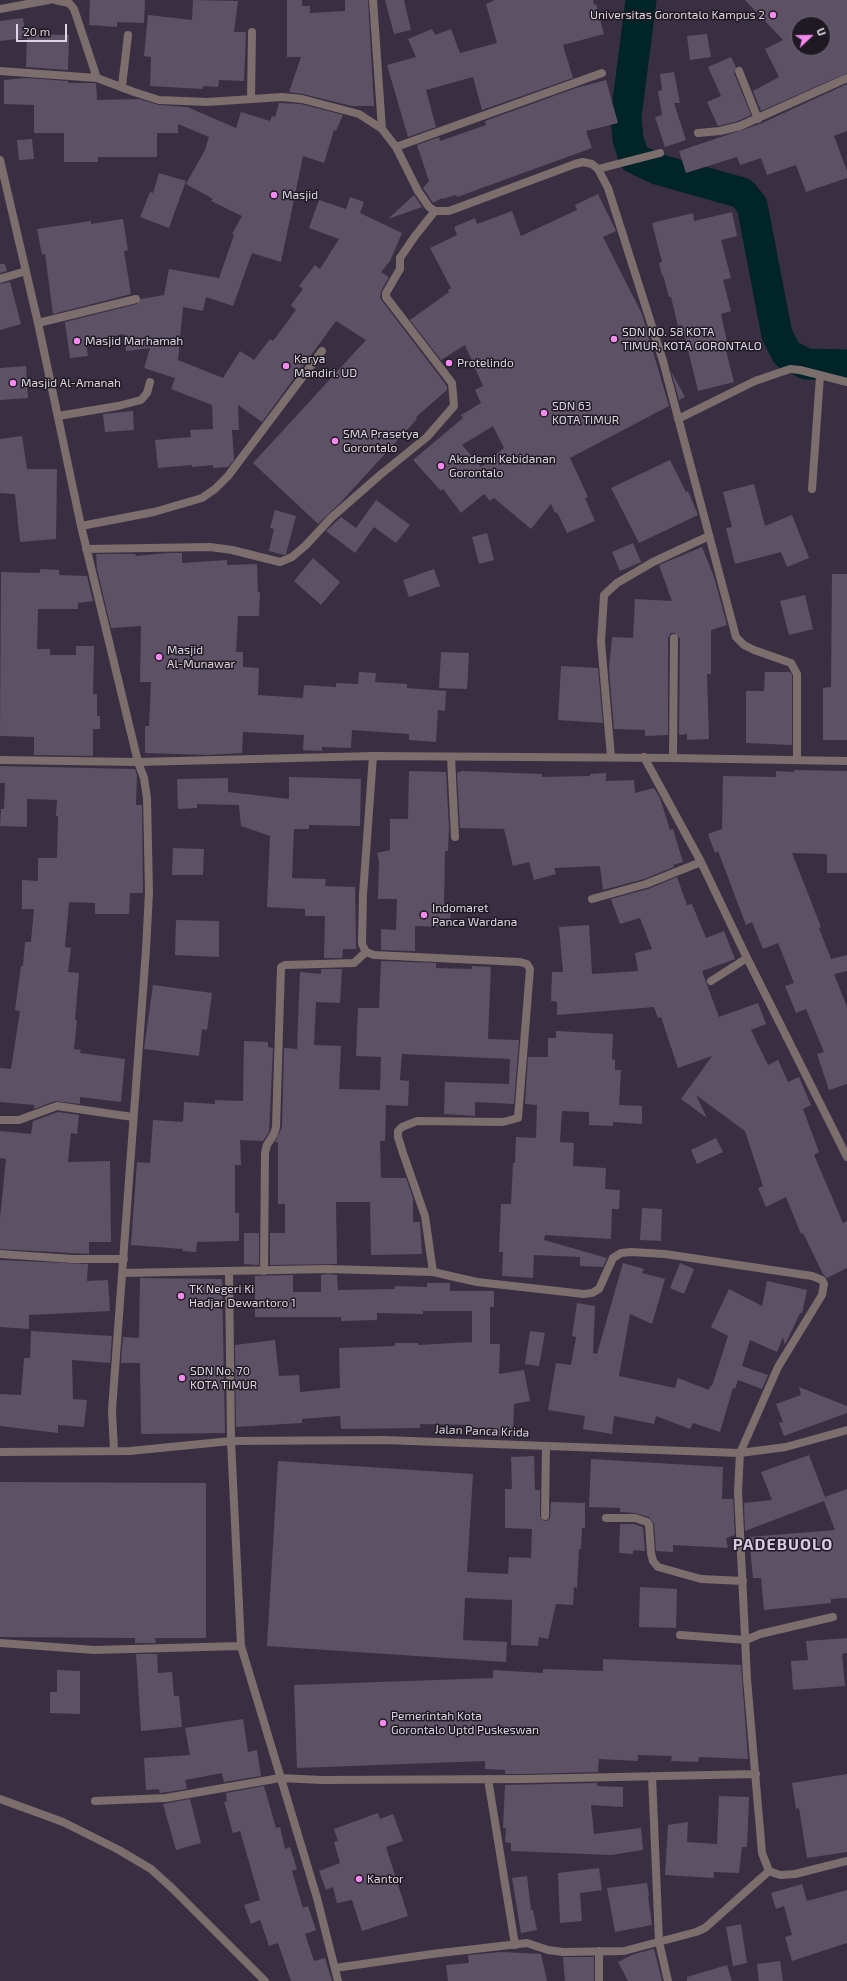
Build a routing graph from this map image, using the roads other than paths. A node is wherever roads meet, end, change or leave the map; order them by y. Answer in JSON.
{"nodes":[{"id":1,"x":49,"y":0,"type":"edge"},
{"id":2,"x":55,"y":0,"type":"edge"},
{"id":3,"x":374,"y":0,"type":"edge"},
{"id":4,"x":0,"y":9,"type":"edge"},
{"id":5,"x":252,"y":32,"type":"dead end"},
{"id":6,"x":128,"y":36,"type":"dead end"},
{"id":7,"x":0,"y":70,"type":"edge"},
{"id":8,"x":739,"y":71,"type":"dead end"},
{"id":9,"x":602,"y":73,"type":"dead end"},
{"id":10,"x":97,"y":78,"type":"junction"},
{"id":11,"x":847,"y":78,"type":"edge"},
{"id":12,"x":122,"y":86,"type":"junction"},
{"id":13,"x":251,"y":98,"type":"junction"},
{"id":14,"x":758,"y":119,"type":"junction"},
{"id":15,"x":382,"y":129,"type":"junction"},
{"id":16,"x":698,"y":133,"type":"dead end"},
{"id":17,"x":396,"y":147,"type":"junction"},
{"id":18,"x":660,"y":153,"type":"dead end"},
{"id":19,"x":0,"y":160,"type":"edge"},
{"id":20,"x":598,"y":169,"type":"junction"},
{"id":21,"x":435,"y":211,"type":"junction"},
{"id":22,"x":26,"y":271,"type":"junction"},
{"id":23,"x":0,"y":279,"type":"edge"},
{"id":24,"x":136,"y":299,"type":"dead end"},
{"id":25,"x":38,"y":323,"type":"junction"},
{"id":26,"x":322,"y":351,"type":"dead end"},
{"id":27,"x":820,"y":376,"type":"junction"},
{"id":28,"x":150,"y":382,"type":"dead end"},
{"id":29,"x":847,"y":382,"type":"edge"},
{"id":30,"x":58,"y":416,"type":"junction"},
{"id":31,"x":678,"y":419,"type":"junction"},
{"id":32,"x":812,"y":489,"type":"dead end"},
{"id":33,"x":81,"y":526,"type":"junction"},
{"id":34,"x":709,"y":536,"type":"junction"},
{"id":35,"x":86,"y":549,"type":"junction"},
{"id":36,"x":674,"y":638,"type":"dead end"},
{"id":37,"x":373,"y":756,"type":"junction"},
{"id":38,"x":451,"y":756,"type":"junction"},
{"id":39,"x":611,"y":757,"type":"junction"},
{"id":40,"x":644,"y":757,"type":"junction"},
{"id":41,"x":673,"y":758,"type":"junction"},
{"id":42,"x":797,"y":759,"type":"junction"},
{"id":43,"x":0,"y":760,"type":"edge"},
{"id":44,"x":847,"y":761,"type":"edge"},
{"id":45,"x":138,"y":762,"type":"junction"},
{"id":46,"x":455,"y":837,"type":"dead end"},
{"id":47,"x":702,"y":862,"type":"junction"},
{"id":48,"x":592,"y":899,"type":"dead end"},
{"id":49,"x":366,"y":952,"type":"junction"},
{"id":50,"x":747,"y":958,"type":"junction"},
{"id":51,"x":711,"y":981,"type":"dead end"},
{"id":52,"x":133,"y":1117,"type":"junction"},
{"id":53,"x":0,"y":1120,"type":"edge"},
{"id":54,"x":847,"y":1157,"type":"edge"},
{"id":55,"x":0,"y":1254,"type":"edge"},
{"id":56,"x":124,"y":1259,"type":"junction"},
{"id":57,"x":264,"y":1271,"type":"junction"},
{"id":58,"x":229,"y":1272,"type":"junction"},
{"id":59,"x":433,"y":1272,"type":"junction"},
{"id":60,"x":122,"y":1273,"type":"junction"},
{"id":61,"x":847,"y":1430,"type":"edge"},
{"id":62,"x":231,"y":1441,"type":"junction"},
{"id":63,"x":546,"y":1446,"type":"junction"},
{"id":64,"x":114,"y":1451,"type":"junction"},
{"id":65,"x":0,"y":1452,"type":"edge"},
{"id":66,"x":740,"y":1453,"type":"junction"},
{"id":67,"x":545,"y":1516,"type":"dead end"},
{"id":68,"x":606,"y":1518,"type":"dead end"},
{"id":69,"x":743,"y":1582,"type":"junction"},
{"id":70,"x":833,"y":1617,"type":"dead end"},
{"id":71,"x":680,"y":1635,"type":"dead end"},
{"id":72,"x":746,"y":1640,"type":"junction"},
{"id":73,"x":0,"y":1643,"type":"edge"},
{"id":74,"x":241,"y":1646,"type":"junction"},
{"id":75,"x":756,"y":1774,"type":"junction"},
{"id":76,"x":652,"y":1776,"type":"junction"},
{"id":77,"x":280,"y":1778,"type":"junction"},
{"id":78,"x":488,"y":1779,"type":"junction"},
{"id":79,"x":0,"y":1799,"type":"edge"},
{"id":80,"x":95,"y":1801,"type":"dead end"},
{"id":81,"x":847,"y":1861,"type":"edge"},
{"id":82,"x":769,"y":1871,"type":"junction"},
{"id":83,"x":659,"y":1942,"type":"junction"},
{"id":84,"x":515,"y":1945,"type":"junction"},
{"id":85,"x":599,"y":1951,"type":"junction"},
{"id":86,"x":335,"y":1968,"type":"junction"},
{"id":87,"x":265,"y":1981,"type":"edge"},
{"id":88,"x":338,"y":1981,"type":"edge"},
{"id":89,"x":599,"y":1981,"type":"edge"},
{"id":90,"x":668,"y":1981,"type":"edge"}],
"edges":[{"from":1,"to":4,"type":"street"},
{"from":2,"to":10,"type":"street"},
{"from":3,"to":15,"type":"street"},
{"from":5,"to":13,"type":"street"},
{"from":6,"to":12,"type":"street"},
{"from":7,"to":10,"type":"street"},
{"from":8,"to":14,"type":"street"},
{"from":9,"to":17,"type":"street"},
{"from":10,"to":12,"type":"street"},
{"from":11,"to":14,"type":"street"},
{"from":12,"to":13,"type":"street"},
{"from":13,"to":15,"type":"street"},
{"from":14,"to":16,"type":"street"},
{"from":15,"to":17,"type":"street"},
{"from":17,"to":21,"type":"street"},
{"from":18,"to":20,"type":"street"},
{"from":19,"to":22,"type":"street"},
{"from":20,"to":21,"type":"street"},
{"from":20,"to":31,"type":"street"},
{"from":21,"to":35,"type":"street"},
{"from":22,"to":23,"type":"street"},
{"from":22,"to":25,"type":"street"},
{"from":24,"to":25,"type":"street"},
{"from":25,"to":30,"type":"street"},
{"from":26,"to":33,"type":"street"},
{"from":27,"to":29,"type":"street"},
{"from":27,"to":31,"type":"street"},
{"from":27,"to":32,"type":"street"},
{"from":28,"to":30,"type":"street"},
{"from":30,"to":33,"type":"street"},
{"from":31,"to":34,"type":"street"},
{"from":33,"to":35,"type":"street"},
{"from":34,"to":39,"type":"street"},
{"from":34,"to":42,"type":"street"},
{"from":35,"to":45,"type":"street"},
{"from":36,"to":41,"type":"street"},
{"from":37,"to":38,"type":"street"},
{"from":37,"to":45,"type":"street"},
{"from":37,"to":49,"type":"street"},
{"from":38,"to":39,"type":"street"},
{"from":38,"to":46,"type":"street"},
{"from":39,"to":40,"type":"street"},
{"from":40,"to":41,"type":"street"},
{"from":40,"to":47,"type":"street"},
{"from":41,"to":42,"type":"street"},
{"from":42,"to":44,"type":"street"},
{"from":43,"to":45,"type":"street"},
{"from":45,"to":52,"type":"street"},
{"from":47,"to":48,"type":"street"},
{"from":47,"to":50,"type":"street"},
{"from":49,"to":57,"type":"street"},
{"from":49,"to":59,"type":"street"},
{"from":50,"to":51,"type":"street"},
{"from":50,"to":54,"type":"street"},
{"from":52,"to":53,"type":"street"},
{"from":52,"to":56,"type":"street"},
{"from":55,"to":56,"type":"street"},
{"from":56,"to":60,"type":"street"},
{"from":57,"to":58,"type":"street"},
{"from":57,"to":59,"type":"street"},
{"from":58,"to":60,"type":"street"},
{"from":58,"to":62,"type":"street"},
{"from":59,"to":66,"type":"street"},
{"from":60,"to":64,"type":"street"},
{"from":61,"to":66,"type":"street","name":"Jalan Panca Krida"},
{"from":62,"to":63,"type":"street","name":"Jalan Panca Krida"},
{"from":62,"to":64,"type":"street","name":"Jalan Panca Krida"},
{"from":62,"to":74,"type":"street"},
{"from":63,"to":66,"type":"street","name":"Jalan Panca Krida"},
{"from":63,"to":67,"type":"street"},
{"from":64,"to":65,"type":"street","name":"Jalan Panca Krida"},
{"from":66,"to":69,"type":"street"},
{"from":68,"to":69,"type":"street"},
{"from":69,"to":72,"type":"street"},
{"from":70,"to":72,"type":"street"},
{"from":71,"to":72,"type":"street"},
{"from":72,"to":75,"type":"street"},
{"from":73,"to":74,"type":"street"},
{"from":74,"to":77,"type":"street"},
{"from":75,"to":76,"type":"street"},
{"from":75,"to":82,"type":"street"},
{"from":76,"to":78,"type":"street"},
{"from":76,"to":83,"type":"street"},
{"from":77,"to":78,"type":"street"},
{"from":77,"to":80,"type":"street"},
{"from":77,"to":86,"type":"street"},
{"from":78,"to":84,"type":"street"},
{"from":79,"to":87,"type":"street"},
{"from":81,"to":82,"type":"street"},
{"from":82,"to":83,"type":"street"},
{"from":83,"to":85,"type":"street"},
{"from":83,"to":90,"type":"street"},
{"from":84,"to":85,"type":"street"},
{"from":84,"to":86,"type":"street"},
{"from":85,"to":89,"type":"street"},
{"from":86,"to":88,"type":"street"}]}
